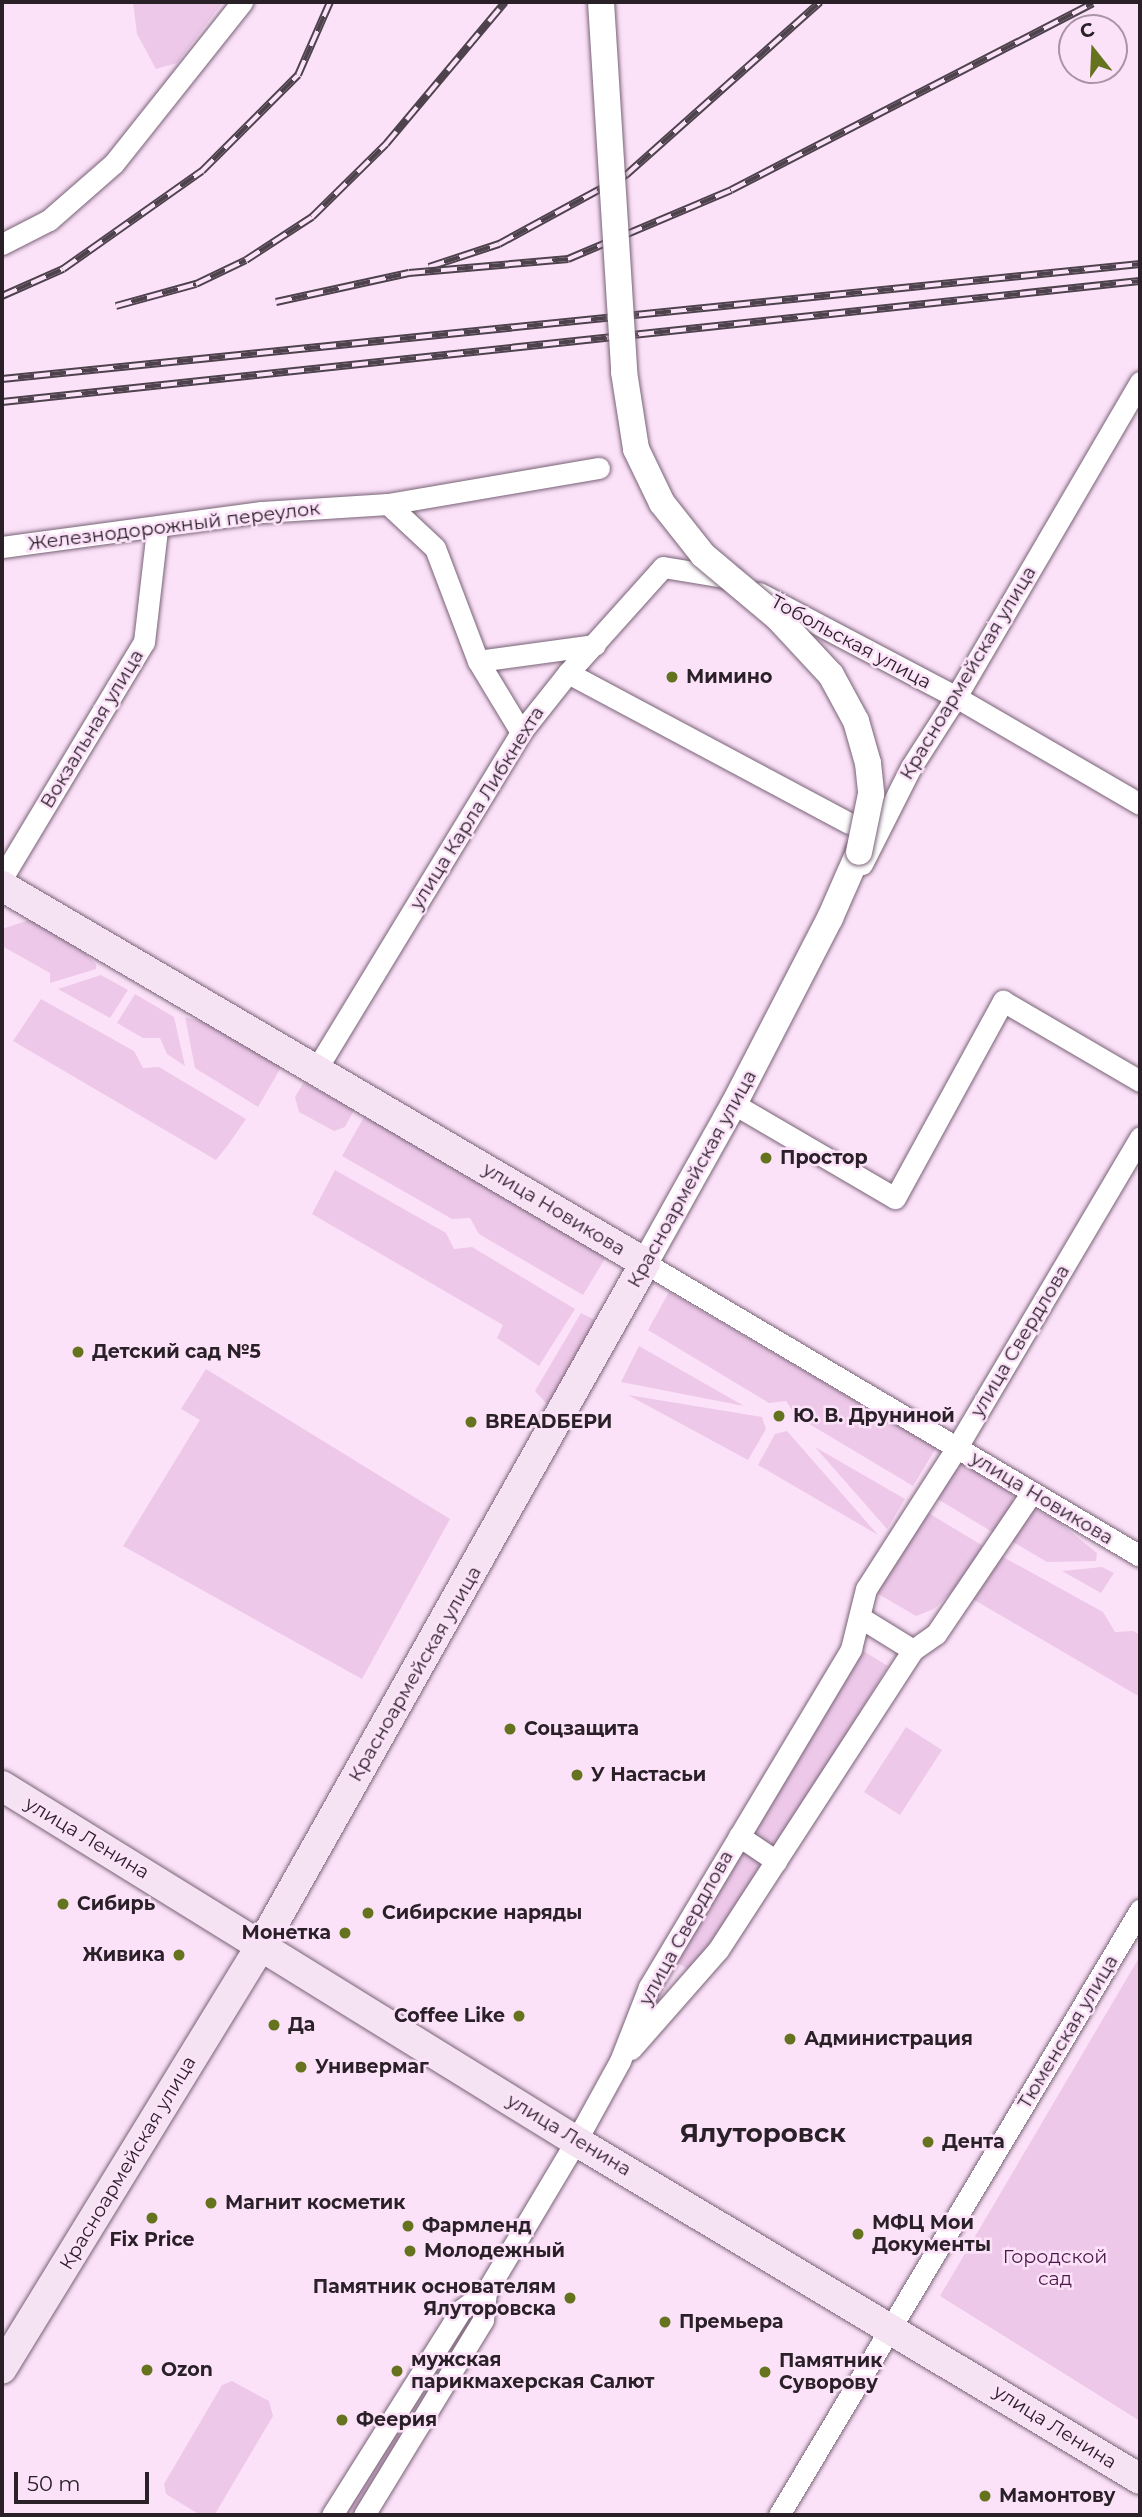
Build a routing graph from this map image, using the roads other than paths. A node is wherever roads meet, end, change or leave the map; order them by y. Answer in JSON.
{"nodes":[{"id":1,"x":242,"y":2,"type":"edge"},
{"id":2,"x":601,"y":2,"type":"edge"},
{"id":3,"x":2,"y":244,"type":"edge"},
{"id":4,"x":1139,"y":382,"type":"edge"},
{"id":5,"x":599,"y":468,"type":"dead end"},
{"id":6,"x":388,"y":504,"type":"junction"},
{"id":7,"x":157,"y":529,"type":"junction"},
{"id":8,"x":2,"y":547,"type":"edge"},
{"id":9,"x":663,"y":567,"type":"joint"},
{"id":10,"x":595,"y":645,"type":"junction"},
{"id":11,"x":478,"y":661,"type":"junction"},
{"id":12,"x":568,"y":673,"type":"junction"},
{"id":13,"x":956,"y":697,"type":"junction"},
{"id":14,"x":521,"y":732,"type":"junction"},
{"id":15,"x":1140,"y":804,"type":"edge"},
{"id":16,"x":849,"y":823,"type":"dead end"},
{"id":17,"x":2,"y":878,"type":"edge"},
{"id":18,"x":2,"y":886,"type":"edge"},
{"id":19,"x":806,"y":966,"type":"junction"},
{"id":20,"x":317,"y":1068,"type":"junction"},
{"id":21,"x":1140,"y":1081,"type":"edge"},
{"id":22,"x":734,"y":1104,"type":"junction"},
{"id":23,"x":1140,"y":1136,"type":"edge"},
{"id":24,"x":645,"y":1263,"type":"junction"},
{"id":25,"x":957,"y":1447,"type":"junction"},
{"id":26,"x":1032,"y":1492,"type":"junction"},
{"id":27,"x":1140,"y":1556,"type":"edge"},
{"id":28,"x":862,"y":1618,"type":"junction"},
{"id":29,"x":913,"y":1650,"type":"junction"},
{"id":30,"x":2,"y":1786,"type":"edge"},
{"id":31,"x":739,"y":1836,"type":"junction"},
{"id":32,"x":776,"y":1861,"type":"junction"},
{"id":33,"x":1140,"y":1910,"type":"edge"},
{"id":34,"x":262,"y":1944,"type":"junction"},
{"id":35,"x":620,"y":2061,"type":"junction"},
{"id":36,"x":576,"y":2141,"type":"junction"},
{"id":37,"x":486,"y":2292,"type":"junction"},
{"id":38,"x":893,"y":2327,"type":"junction"},
{"id":39,"x":2,"y":2369,"type":"edge"},
{"id":40,"x":395,"y":2415,"type":"junction"},
{"id":41,"x":417,"y":2427,"type":"junction"},
{"id":42,"x":1140,"y":2479,"type":"edge"},
{"id":43,"x":332,"y":2515,"type":"edge"},
{"id":44,"x":364,"y":2515,"type":"edge"},
{"id":45,"x":779,"y":2515,"type":"edge"}],
"edges":[{"from":1,"to":3,"type":"street"},
{"from":2,"to":19,"type":"street","name":"Красноармейская улица","bridge":true},
{"from":4,"to":13,"type":"street","name":"Красноармейская улица"},
{"from":5,"to":6,"type":"street","name":"Железнодорожный переулок"},
{"from":6,"to":7,"type":"street","name":"Железнодорожный переулок"},
{"from":6,"to":11,"type":"street"},
{"from":7,"to":8,"type":"street","name":"Железнодорожный переулок"},
{"from":7,"to":17,"type":"street","name":"Вокзальная улица"},
{"from":9,"to":10,"type":"street","name":"улица Карла Либкнехта"},
{"from":9,"to":13,"type":"street","name":"Тобольская улица"},
{"from":10,"to":11,"type":"street"},
{"from":10,"to":12,"type":"street","name":"улица Карла Либкнехта"},
{"from":11,"to":14,"type":"street"},
{"from":12,"to":14,"type":"street","name":"улица Карла Либкнехта"},
{"from":12,"to":16,"type":"street"},
{"from":13,"to":15,"type":"street","name":"Тобольская улица"},
{"from":13,"to":19,"type":"street","name":"Красноармейская улица"},
{"from":14,"to":20,"type":"street","name":"улица Карла Либкнехта"},
{"from":18,"to":20,"type":"main road","name":"улица Новикова"},
{"from":19,"to":22,"type":"street","name":"Красноармейская улица"},
{"from":20,"to":24,"type":"main road","name":"улица Новикова"},
{"from":21,"to":22,"type":"street"},
{"from":22,"to":24,"type":"street","name":"Красноармейская улица"},
{"from":23,"to":25,"type":"street","name":"улица Свердлова"},
{"from":24,"to":25,"type":"street","name":"улица Новикова"},
{"from":24,"to":34,"type":"main road","name":"Красноармейская улица"},
{"from":25,"to":26,"type":"street","name":"улица Новикова"},
{"from":25,"to":28,"type":"street","name":"улица Свердлова"},
{"from":26,"to":27,"type":"street","name":"улица Новикова"},
{"from":26,"to":29,"type":"street","name":"улица Свердлова"},
{"from":28,"to":29,"type":"street"},
{"from":28,"to":31,"type":"street","name":"улица Свердлова"},
{"from":29,"to":32,"type":"street","name":"улица Свердлова"},
{"from":30,"to":34,"type":"main road","name":"улица Ленина"},
{"from":31,"to":32,"type":"street","name":"улица Свердлова"},
{"from":31,"to":35,"type":"street","name":"улица Свердлова"},
{"from":32,"to":35,"type":"street","name":"улица Свердлова"},
{"from":33,"to":38,"type":"street","name":"Тюменская улица"},
{"from":34,"to":36,"type":"main road","name":"улица Ленина"},
{"from":34,"to":39,"type":"main road","name":"Красноармейская улица"},
{"from":35,"to":36,"type":"street","name":"улица Свердлова"},
{"from":36,"to":37,"type":"street","name":"улица Свердлова"},
{"from":36,"to":38,"type":"main road","name":"улица Ленина"},
{"from":37,"to":40,"type":"street","name":"улица Свердлова"},
{"from":37,"to":41,"type":"street","name":"улица Свердлова"},
{"from":38,"to":42,"type":"main road","name":"улица Ленина"},
{"from":38,"to":45,"type":"street","name":"Тюменская улица"},
{"from":40,"to":41,"type":"street"},
{"from":40,"to":43,"type":"street","name":"улица Свердлова"},
{"from":41,"to":44,"type":"street","name":"улица Свердлова"}]}
